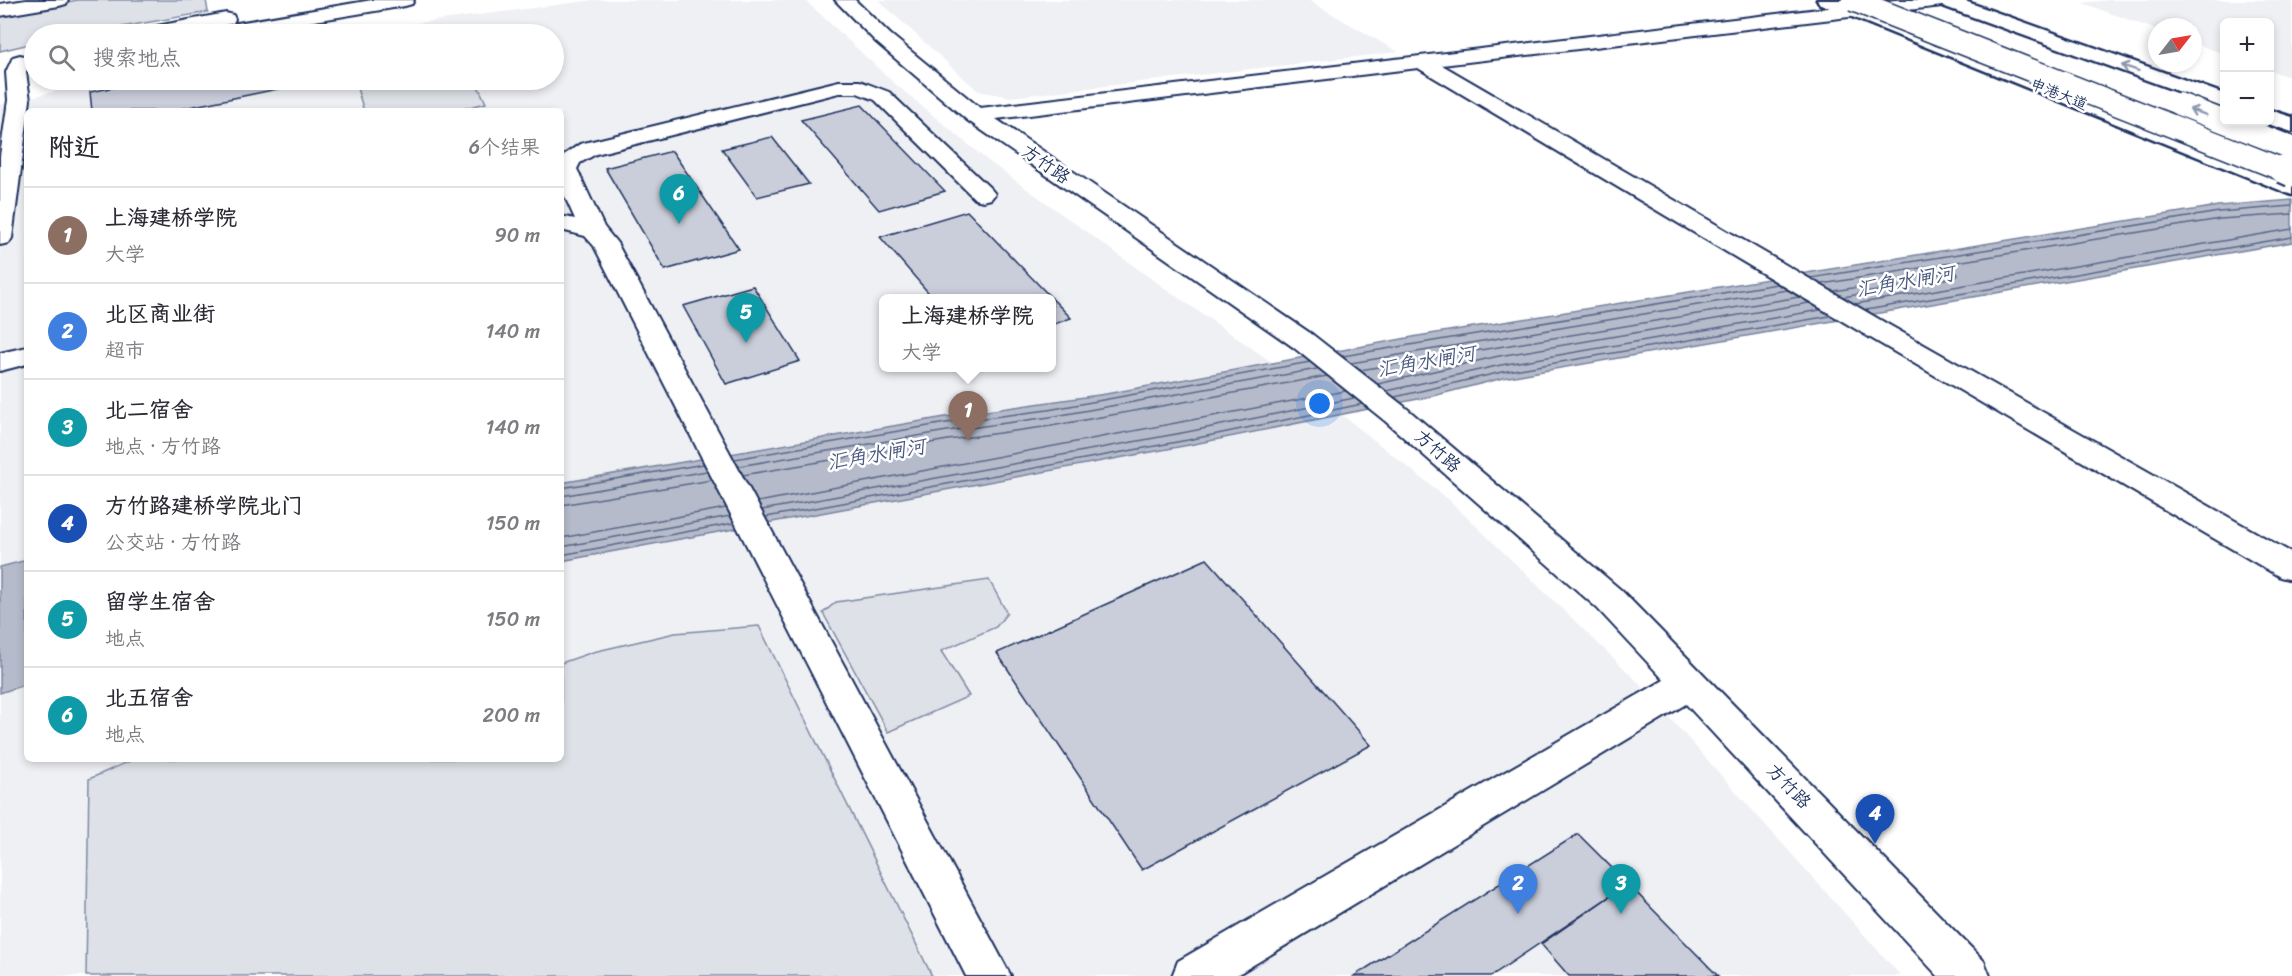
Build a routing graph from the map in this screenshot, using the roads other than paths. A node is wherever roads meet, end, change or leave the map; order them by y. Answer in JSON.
{"nodes":[{"id":1,"x":59,"y":0,"type":"edge"},
{"id":2,"x":336,"y":0,"type":"edge"},
{"id":3,"x":405,"y":0,"type":"edge"},
{"id":4,"x":844,"y":0,"type":"edge"},
{"id":5,"x":1827,"y":0,"type":"edge"},
{"id":6,"x":1909,"y":0,"type":"edge"},
{"id":7,"x":1943,"y":0,"type":"edge"},
{"id":8,"x":1852,"y":5,"type":"edge"},
{"id":9,"x":0,"y":10,"type":"edge"},
{"id":10,"x":198,"y":24,"type":"edge"},
{"id":11,"x":265,"y":24,"type":"edge"},
{"id":12,"x":1422,"y":62,"type":"junction"},
{"id":13,"x":18,"y":67,"type":"edge"},
{"id":14,"x":2220,"y":100,"type":"edge"},
{"id":15,"x":975,"y":115,"type":"junction"},
{"id":16,"x":2274,"y":118,"type":"edge"},
{"id":17,"x":2292,"y":124,"type":"edge"},
{"id":18,"x":2292,"y":148,"type":"edge"},
{"id":19,"x":2288,"y":181,"type":"edge"},
{"id":20,"x":983,"y":194,"type":"dead end"},
{"id":21,"x":564,"y":224,"type":"edge"},
{"id":22,"x":593,"y":230,"type":"junction"},
{"id":23,"x":0,"y":238,"type":"edge"},
{"id":24,"x":24,"y":356,"type":"edge"},
{"id":25,"x":0,"y":362,"type":"edge"},
{"id":26,"x":2292,"y":568,"type":"edge"},
{"id":27,"x":1690,"y":683,"type":"junction"},
{"id":28,"x":989,"y":976,"type":"edge"},
{"id":29,"x":1194,"y":976,"type":"edge"},
{"id":30,"x":1968,"y":976,"type":"edge"}],
"edges":[{"from":1,"to":9,"type":"street"},
{"from":2,"to":10,"type":"street"},
{"from":3,"to":11,"type":"street"},
{"from":4,"to":15,"type":"street","name":"方竹路"},
{"from":5,"to":8,"type":"main road","name":"申港大道"},
{"from":18,"to":6,"type":"main road","one_way":true,"bridge":true},
{"from":7,"to":8,"type":"street"},
{"from":14,"to":7,"type":"main road","one_way":true},
{"from":8,"to":12,"type":"street"},
{"from":8,"to":19,"type":"main road","name":"申港大道"},
{"from":12,"to":15,"type":"street"},
{"from":12,"to":26,"type":"street"},
{"from":13,"to":23,"type":"street"},
{"from":15,"to":27,"type":"street","name":"方竹路"},
{"from":16,"to":17,"type":"main road"},
{"from":20,"to":22,"type":"street"},
{"from":21,"to":22,"type":"street"},
{"from":22,"to":28,"type":"street"},
{"from":24,"to":25,"type":"street"},
{"from":27,"to":29,"type":"street"},
{"from":27,"to":30,"type":"street","name":"方竹路"}]}
